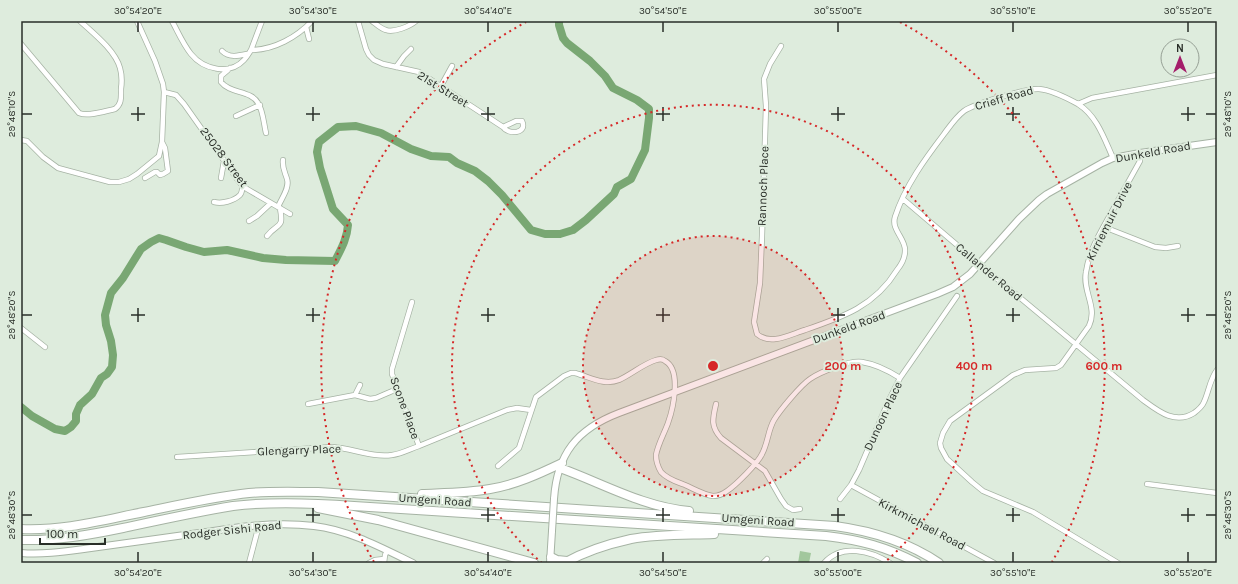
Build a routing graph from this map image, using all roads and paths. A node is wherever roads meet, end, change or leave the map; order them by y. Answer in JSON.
{"nodes":[{"id":1,"x":80,"y":21,"type":"edge"},
{"id":2,"x":137,"y":21,"type":"edge"},
{"id":3,"x":172,"y":21,"type":"edge"},
{"id":4,"x":262,"y":21,"type":"edge"},
{"id":5,"x":312,"y":21,"type":"edge"},
{"id":6,"x":358,"y":21,"type":"edge"},
{"id":7,"x":372,"y":21,"type":"edge"},
{"id":8,"x":416,"y":21,"type":"edge"},
{"id":9,"x":306,"y":27,"type":"junction"},
{"id":10,"x":309,"y":39,"type":"dead end"},
{"id":11,"x":21,"y":44,"type":"edge"},
{"id":12,"x":781,"y":46,"type":"dead end"},
{"id":13,"x":251,"y":50,"type":"junction"},
{"id":14,"x":411,"y":50,"type":"dead end"},
{"id":15,"x":222,"y":51,"type":"dead end"},
{"id":16,"x":247,"y":54,"type":"junction"},
{"id":17,"x":452,"y":66,"type":"dead end"},
{"id":18,"x":396,"y":67,"type":"junction"},
{"id":19,"x":230,"y":68,"type":"junction"},
{"id":20,"x":1217,"y":75,"type":"edge"},
{"id":21,"x":441,"y":86,"type":"junction"},
{"id":22,"x":164,"y":92,"type":"junction"},
{"id":23,"x":1078,"y":104,"type":"junction"},
{"id":24,"x":260,"y":105,"type":"junction"},
{"id":25,"x":236,"y":116,"type":"dead end"},
{"id":26,"x":503,"y":127,"type":"dead end"},
{"id":27,"x":266,"y":133,"type":"dead end"},
{"id":28,"x":21,"y":140,"type":"edge"},
{"id":29,"x":162,"y":142,"type":"junction"},
{"id":30,"x":1217,"y":142,"type":"edge"},
{"id":31,"x":1140,"y":153,"type":"junction"},
{"id":32,"x":1113,"y":158,"type":"junction"},
{"id":33,"x":283,"y":160,"type":"dead end"},
{"id":34,"x":224,"y":161,"type":"junction"},
{"id":35,"x":145,"y":178,"type":"dead end"},
{"id":36,"x":221,"y":178,"type":"dead end"},
{"id":37,"x":243,"y":186,"type":"junction"},
{"id":38,"x":903,"y":199,"type":"junction"},
{"id":39,"x":214,"y":202,"type":"dead end"},
{"id":40,"x":271,"y":203,"type":"junction"},
{"id":41,"x":279,"y":208,"type":"junction"},
{"id":42,"x":290,"y":214,"type":"dead end"},
{"id":43,"x":249,"y":221,"type":"dead end"},
{"id":44,"x":1104,"y":227,"type":"junction"},
{"id":45,"x":267,"y":236,"type":"dead end"},
{"id":46,"x":1178,"y":246,"type":"dead end"},
{"id":47,"x":979,"y":264,"type":"junction"},
{"id":48,"x":957,"y":296,"type":"dead end"},
{"id":49,"x":412,"y":302,"type":"dead end"},
{"id":50,"x":21,"y":328,"type":"edge"},
{"id":51,"x":755,"y":330,"type":"joint"},
{"id":52,"x":1076,"y":344,"type":"junction"},
{"id":53,"x":45,"y":347,"type":"dead end"},
{"id":54,"x":1217,"y":370,"type":"edge"},
{"id":55,"x":900,"y":378,"type":"junction"},
{"id":56,"x":360,"y":385,"type":"dead end"},
{"id":57,"x":397,"y":389,"type":"junction"},
{"id":58,"x":674,"y":392,"type":"junction"},
{"id":59,"x":355,"y":395,"type":"junction"},
{"id":60,"x":308,"y":404,"type":"dead end"},
{"id":61,"x":716,"y":404,"type":"dead end"},
{"id":62,"x":532,"y":410,"type":"junction"},
{"id":63,"x":419,"y":446,"type":"junction"},
{"id":64,"x":177,"y":457,"type":"dead end"},
{"id":65,"x":756,"y":463,"type":"junction"},
{"id":66,"x":498,"y":466,"type":"dead end"},
{"id":67,"x":560,"y":468,"type":"junction"},
{"id":68,"x":1147,"y":484,"type":"dead end"},
{"id":69,"x":851,"y":486,"type":"junction"},
{"id":70,"x":1217,"y":493,"type":"edge"},
{"id":71,"x":349,"y":494,"type":"junction"},
{"id":72,"x":840,"y":499,"type":"dead end"},
{"id":73,"x":296,"y":503,"type":"junction"},
{"id":74,"x":800,"y":509,"type":"dead end"},
{"id":75,"x":801,"y":523,"type":"junction"},
{"id":76,"x":260,"y":525,"type":"junction"},
{"id":77,"x":21,"y":529,"type":"edge"},
{"id":78,"x":762,"y":532,"type":"junction"},
{"id":79,"x":21,"y":540,"type":"edge"},
{"id":80,"x":387,"y":550,"type":"junction"},
{"id":81,"x":21,"y":553,"type":"edge"},
{"id":82,"x":550,"y":560,"type":"edge"},
{"id":83,"x":767,"y":560,"type":"dead end"},
{"id":84,"x":384,"y":561,"type":"edge"},
{"id":85,"x":566,"y":562,"type":"edge"},
{"id":86,"x":249,"y":563,"type":"edge"},
{"id":87,"x":369,"y":563,"type":"edge"},
{"id":88,"x":413,"y":563,"type":"edge"},
{"id":89,"x":534,"y":563,"type":"edge"},
{"id":90,"x":763,"y":563,"type":"edge"},
{"id":91,"x":824,"y":563,"type":"edge"},
{"id":92,"x":890,"y":563,"type":"edge"},
{"id":93,"x":917,"y":563,"type":"edge"},
{"id":94,"x":939,"y":563,"type":"edge"},
{"id":95,"x":994,"y":563,"type":"edge"},
{"id":96,"x":1118,"y":563,"type":"edge"}],
"edges":[{"from":1,"to":11,"type":"street"},
{"from":2,"to":22,"type":"street"},
{"from":3,"to":19,"type":"street"},
{"from":4,"to":13,"type":"street"},
{"from":5,"to":9,"type":"street"},
{"from":6,"to":18,"type":"street","name":"21st Street"},
{"from":7,"to":8,"type":"street"},
{"from":9,"to":10,"type":"street"},
{"from":9,"to":13,"type":"street"},
{"from":12,"to":51,"type":"street","name":"Rannoch Place"},
{"from":13,"to":16,"type":"street"},
{"from":14,"to":18,"type":"street"},
{"from":15,"to":16,"type":"street"},
{"from":16,"to":19,"type":"street"},
{"from":17,"to":21,"type":"street"},
{"from":18,"to":21,"type":"street","name":"21st Street"},
{"from":19,"to":24,"type":"street"},
{"from":20,"to":23,"type":"street"},
{"from":21,"to":26,"type":"street","name":"21st Street"},
{"from":22,"to":29,"type":"street"},
{"from":22,"to":34,"type":"street","name":"25028 Street"},
{"from":23,"to":32,"type":"street","name":"Crieff Road"},
{"from":23,"to":38,"type":"street","name":"Crieff Road"},
{"from":24,"to":25,"type":"street"},
{"from":24,"to":27,"type":"street"},
{"from":28,"to":29,"type":"street"},
{"from":29,"to":35,"type":"street"},
{"from":30,"to":31,"type":"main road","name":"Dunkeld Road"},
{"from":31,"to":32,"type":"main road","name":"Dunkeld Road"},
{"from":31,"to":44,"type":"street","name":"Kirriemuir Drive"},
{"from":32,"to":47,"type":"main road","name":"Dunkeld Road"},
{"from":33,"to":41,"type":"street"},
{"from":34,"to":36,"type":"street"},
{"from":34,"to":37,"type":"street","name":"25028 Street"},
{"from":37,"to":39,"type":"street"},
{"from":37,"to":40,"type":"street","name":"25028 Street"},
{"from":38,"to":47,"type":"street","name":"Callander Road"},
{"from":38,"to":51,"type":"street","name":"Crieff Road"},
{"from":40,"to":41,"type":"street","name":"25028 Street"},
{"from":40,"to":43,"type":"street"},
{"from":41,"to":42,"type":"street","name":"25028 Street"},
{"from":41,"to":45,"type":"street"},
{"from":44,"to":46,"type":"street"},
{"from":44,"to":52,"type":"street","name":"Kirriemuir Drive"},
{"from":47,"to":52,"type":"street","name":"Callander Road"},
{"from":47,"to":58,"type":"main road","name":"Dunkeld Road"},
{"from":48,"to":55,"type":"street","name":"Dunoon Place"},
{"from":49,"to":57,"type":"street","name":"Scone Place"},
{"from":50,"to":53,"type":"street"},
{"from":52,"to":54,"type":"street","name":"Callander Road"},
{"from":52,"to":96,"type":"street","name":"Kirriemuir Drive"},
{"from":55,"to":65,"type":"street"},
{"from":55,"to":69,"type":"street","name":"Dunoon Place"},
{"from":56,"to":59,"type":"street"},
{"from":57,"to":59,"type":"street"},
{"from":57,"to":63,"type":"street","name":"Scone Place"},
{"from":58,"to":62,"type":"street"},
{"from":58,"to":65,"type":"street"},
{"from":58,"to":67,"type":"main road","name":"Dunkeld Road"},
{"from":59,"to":60,"type":"street"},
{"from":61,"to":65,"type":"street"},
{"from":62,"to":63,"type":"street","name":"Scone Place"},
{"from":62,"to":66,"type":"street"},
{"from":63,"to":64,"type":"street","name":"Glengarry Place"},
{"from":65,"to":74,"type":"street"},
{"from":67,"to":71,"type":"highway"},
{"from":67,"to":75,"type":"highway"},
{"from":67,"to":82,"type":"main road","name":"Dunkeld Road","bridge":true},
{"from":68,"to":70,"type":"street"},
{"from":69,"to":72,"type":"street","name":"Dunoon Place"},
{"from":69,"to":95,"type":"street","name":"Kirkmichael Road"},
{"from":71,"to":75,"type":"highway","name":"Umgeni Road"},
{"from":71,"to":77,"type":"highway","name":"Umgeni Road"},
{"from":73,"to":78,"type":"highway","name":"Umgeni Road"},
{"from":73,"to":79,"type":"highway","name":"Umgeni Road"},
{"from":73,"to":89,"type":"highway"},
{"from":75,"to":94,"type":"highway","name":"Umgeni Road"},
{"from":76,"to":80,"type":"main road","name":"Rodger Sishi Road"},
{"from":76,"to":81,"type":"main road","name":"Rodger Sishi Road"},
{"from":76,"to":86,"type":"street"},
{"from":78,"to":85,"type":"highway"},
{"from":78,"to":93,"type":"highway","name":"Umgeni Road"},
{"from":80,"to":84,"type":"street"},
{"from":80,"to":88,"type":"main road","name":"Rodger Sishi Road"},
{"from":82,"to":85,"type":"highway"},
{"from":83,"to":90,"type":"street"},
{"from":84,"to":87,"type":"street"},
{"from":91,"to":92,"type":"street"}]}
